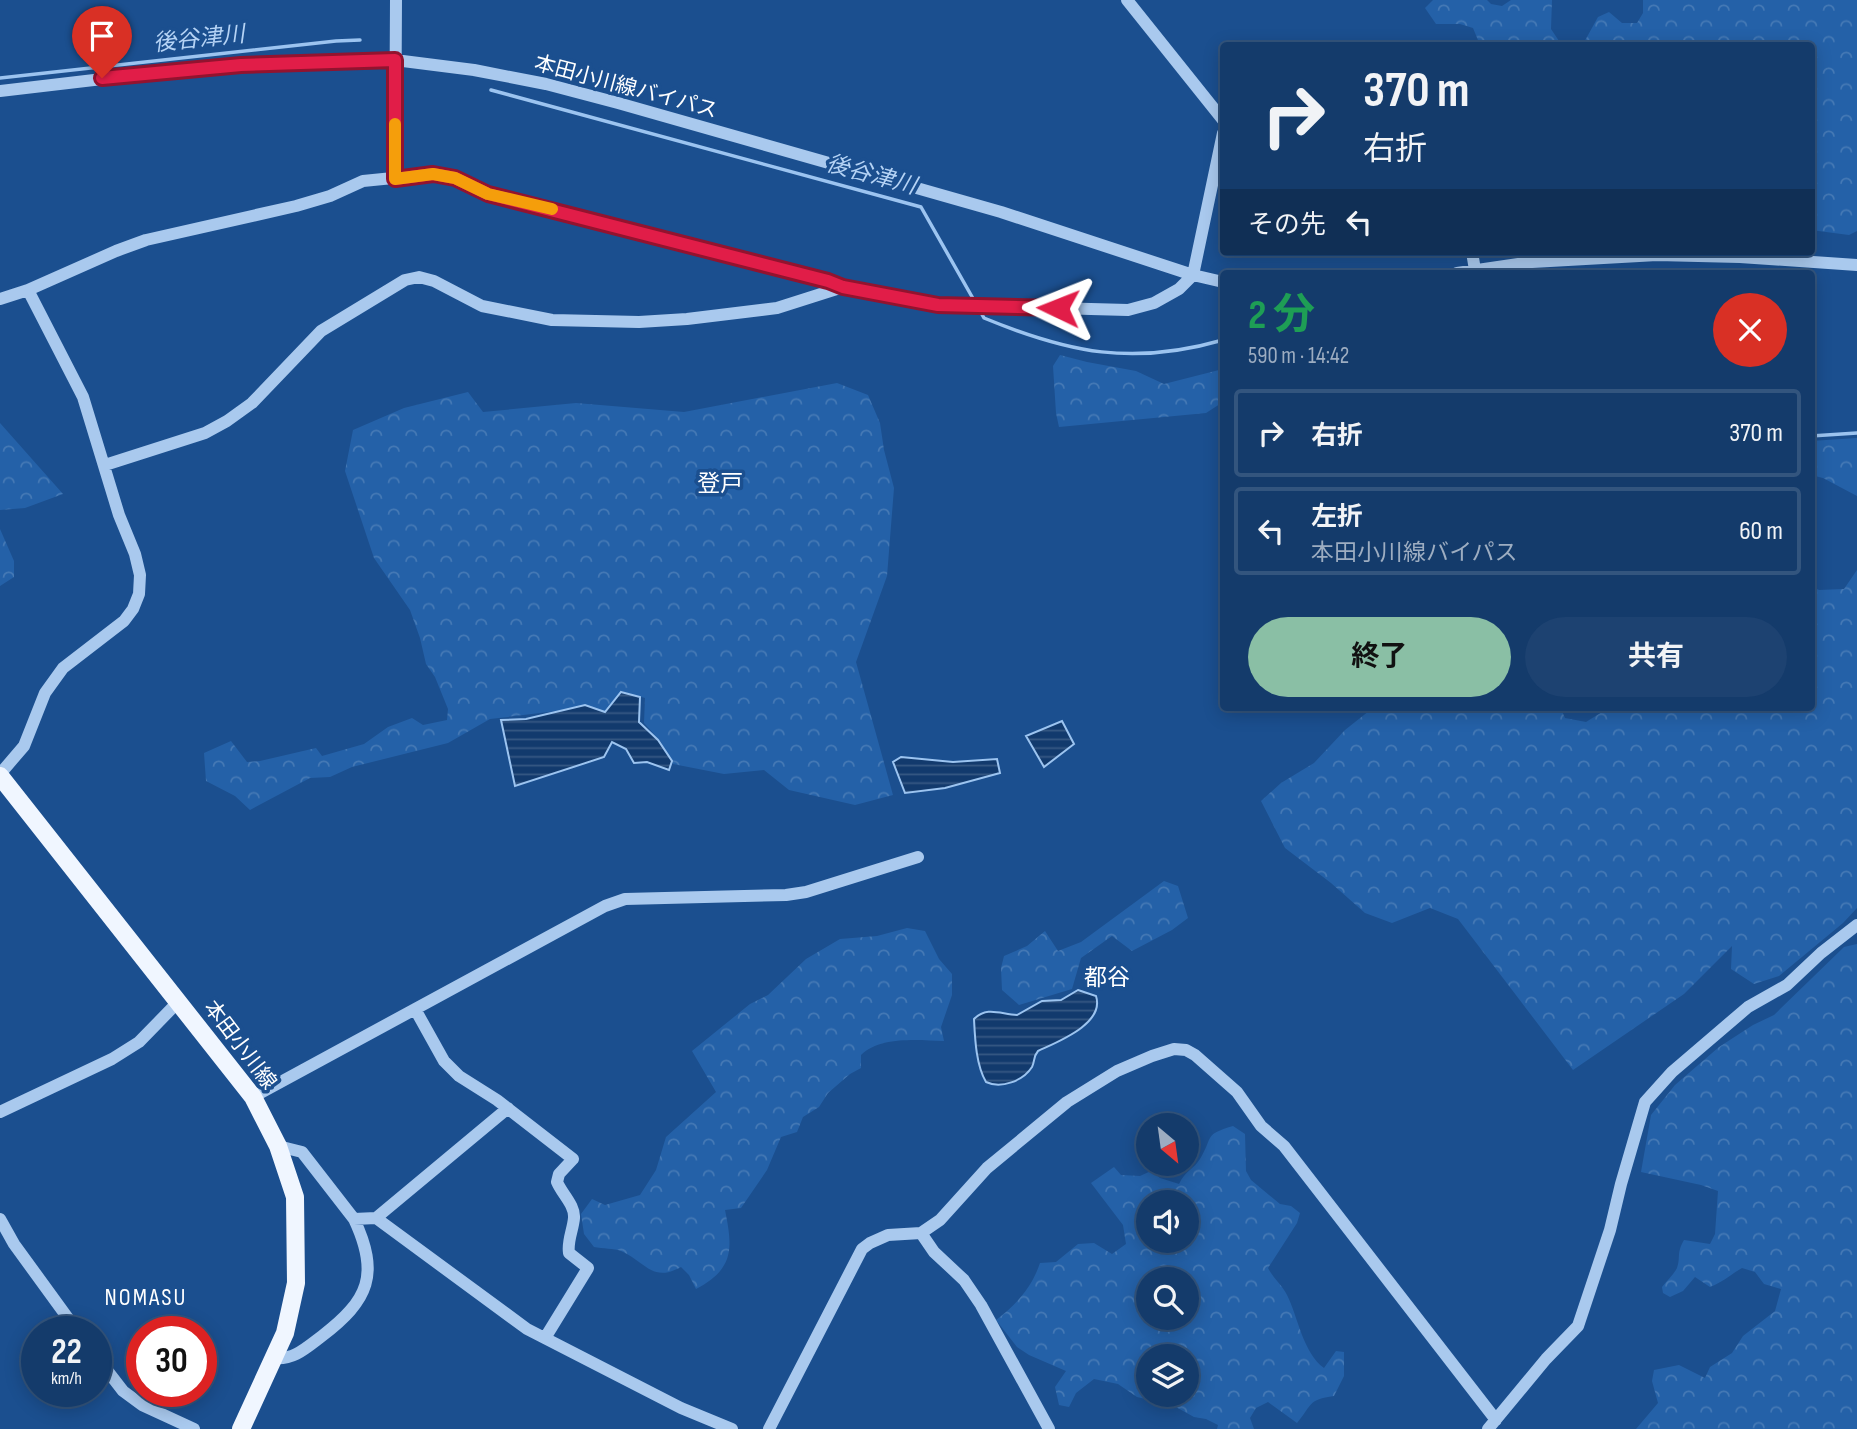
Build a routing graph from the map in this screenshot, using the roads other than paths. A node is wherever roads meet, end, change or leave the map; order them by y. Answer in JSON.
{"nodes":[{"id":1,"x":396,"y":0,"type":"edge"},
{"id":2,"x":1127,"y":0,"type":"edge"},
{"id":3,"x":395,"y":60,"type":"junction"},
{"id":4,"x":0,"y":91,"type":"edge"},
{"id":5,"x":1220,"y":116,"type":"edge"},
{"id":6,"x":1220,"y":147,"type":"edge"},
{"id":7,"x":395,"y":179,"type":"junction"},
{"id":8,"x":1473,"y":256,"type":"edge"},
{"id":9,"x":1639,"y":256,"type":"edge"},
{"id":10,"x":1698,"y":256,"type":"edge"},
{"id":11,"x":1857,"y":265,"type":"edge"},
{"id":12,"x":1475,"y":270,"type":"joint"},
{"id":13,"x":1193,"y":275,"type":"junction"},
{"id":14,"x":1220,"y":281,"type":"edge"},
{"id":15,"x":843,"y":287,"type":"junction"},
{"id":16,"x":28,"y":290,"type":"junction"},
{"id":17,"x":0,"y":299,"type":"edge"},
{"id":18,"x":104,"y":465,"type":"junction"},
{"id":19,"x":0,"y":775,"type":"edge"},
{"id":20,"x":918,"y":857,"type":"dead end"},
{"id":21,"x":1857,"y":925,"type":"edge"},
{"id":22,"x":178,"y":1002,"type":"junction"},
{"id":23,"x":415,"y":1009,"type":"junction"},
{"id":24,"x":253,"y":1097,"type":"junction"},
{"id":25,"x":508,"y":1108,"type":"junction"},
{"id":26,"x":0,"y":1112,"type":"edge"},
{"id":27,"x":278,"y":1146,"type":"junction"},
{"id":28,"x":376,"y":1218,"type":"junction"},
{"id":29,"x":0,"y":1219,"type":"edge"},
{"id":30,"x":354,"y":1219,"type":"junction"},
{"id":31,"x":920,"y":1233,"type":"junction"},
{"id":32,"x":66,"y":1316,"type":"edge"},
{"id":33,"x":545,"y":1338,"type":"junction"},
{"id":34,"x":274,"y":1357,"type":"junction"},
{"id":35,"x":112,"y":1377,"type":"edge"},
{"id":36,"x":1492,"y":1424,"type":"edge"},
{"id":37,"x":194,"y":1429,"type":"edge"},
{"id":38,"x":241,"y":1429,"type":"edge"},
{"id":39,"x":732,"y":1429,"type":"edge"},
{"id":40,"x":769,"y":1429,"type":"edge"},
{"id":41,"x":1049,"y":1429,"type":"edge"}],
"edges":[{"from":1,"to":3,"type":"street"},
{"from":2,"to":5,"type":"street"},
{"from":3,"to":4,"type":"street","name":"本田小川線バイパス"},
{"from":3,"to":7,"type":"street"},
{"from":3,"to":13,"type":"street","name":"本田小川線バイパス"},
{"from":6,"to":13,"type":"street"},
{"from":7,"to":15,"type":"street"},
{"from":7,"to":16,"type":"street"},
{"from":8,"to":12,"type":"street"},
{"from":9,"to":12,"type":"street"},
{"from":10,"to":11,"type":"street"},
{"from":13,"to":14,"type":"street","name":"本田小川線バイパス"},
{"from":13,"to":15,"type":"street"},
{"from":15,"to":18,"type":"street"},
{"from":16,"to":17,"type":"street"},
{"from":16,"to":18,"type":"street"},
{"from":18,"to":19,"type":"street"},
{"from":19,"to":22,"type":"main road","name":"本田小川線"},
{"from":20,"to":23,"type":"street"},
{"from":21,"to":36,"type":"street"},
{"from":22,"to":24,"type":"main road","name":"本田小川線"},
{"from":22,"to":26,"type":"street"},
{"from":23,"to":24,"type":"street"},
{"from":23,"to":25,"type":"street"},
{"from":24,"to":27,"type":"main road","name":"本田小川線"},
{"from":25,"to":28,"type":"street"},
{"from":25,"to":33,"type":"street"},
{"from":27,"to":30,"type":"street"},
{"from":27,"to":34,"type":"main road","name":"本田小川線"},
{"from":28,"to":30,"type":"street"},
{"from":28,"to":33,"type":"street"},
{"from":29,"to":32,"type":"street"},
{"from":30,"to":34,"type":"street"},
{"from":31,"to":36,"type":"street"},
{"from":31,"to":40,"type":"street"},
{"from":31,"to":41,"type":"street"},
{"from":33,"to":39,"type":"street"},
{"from":34,"to":38,"type":"main road","name":"本田小川線"},
{"from":35,"to":37,"type":"street"}]}
